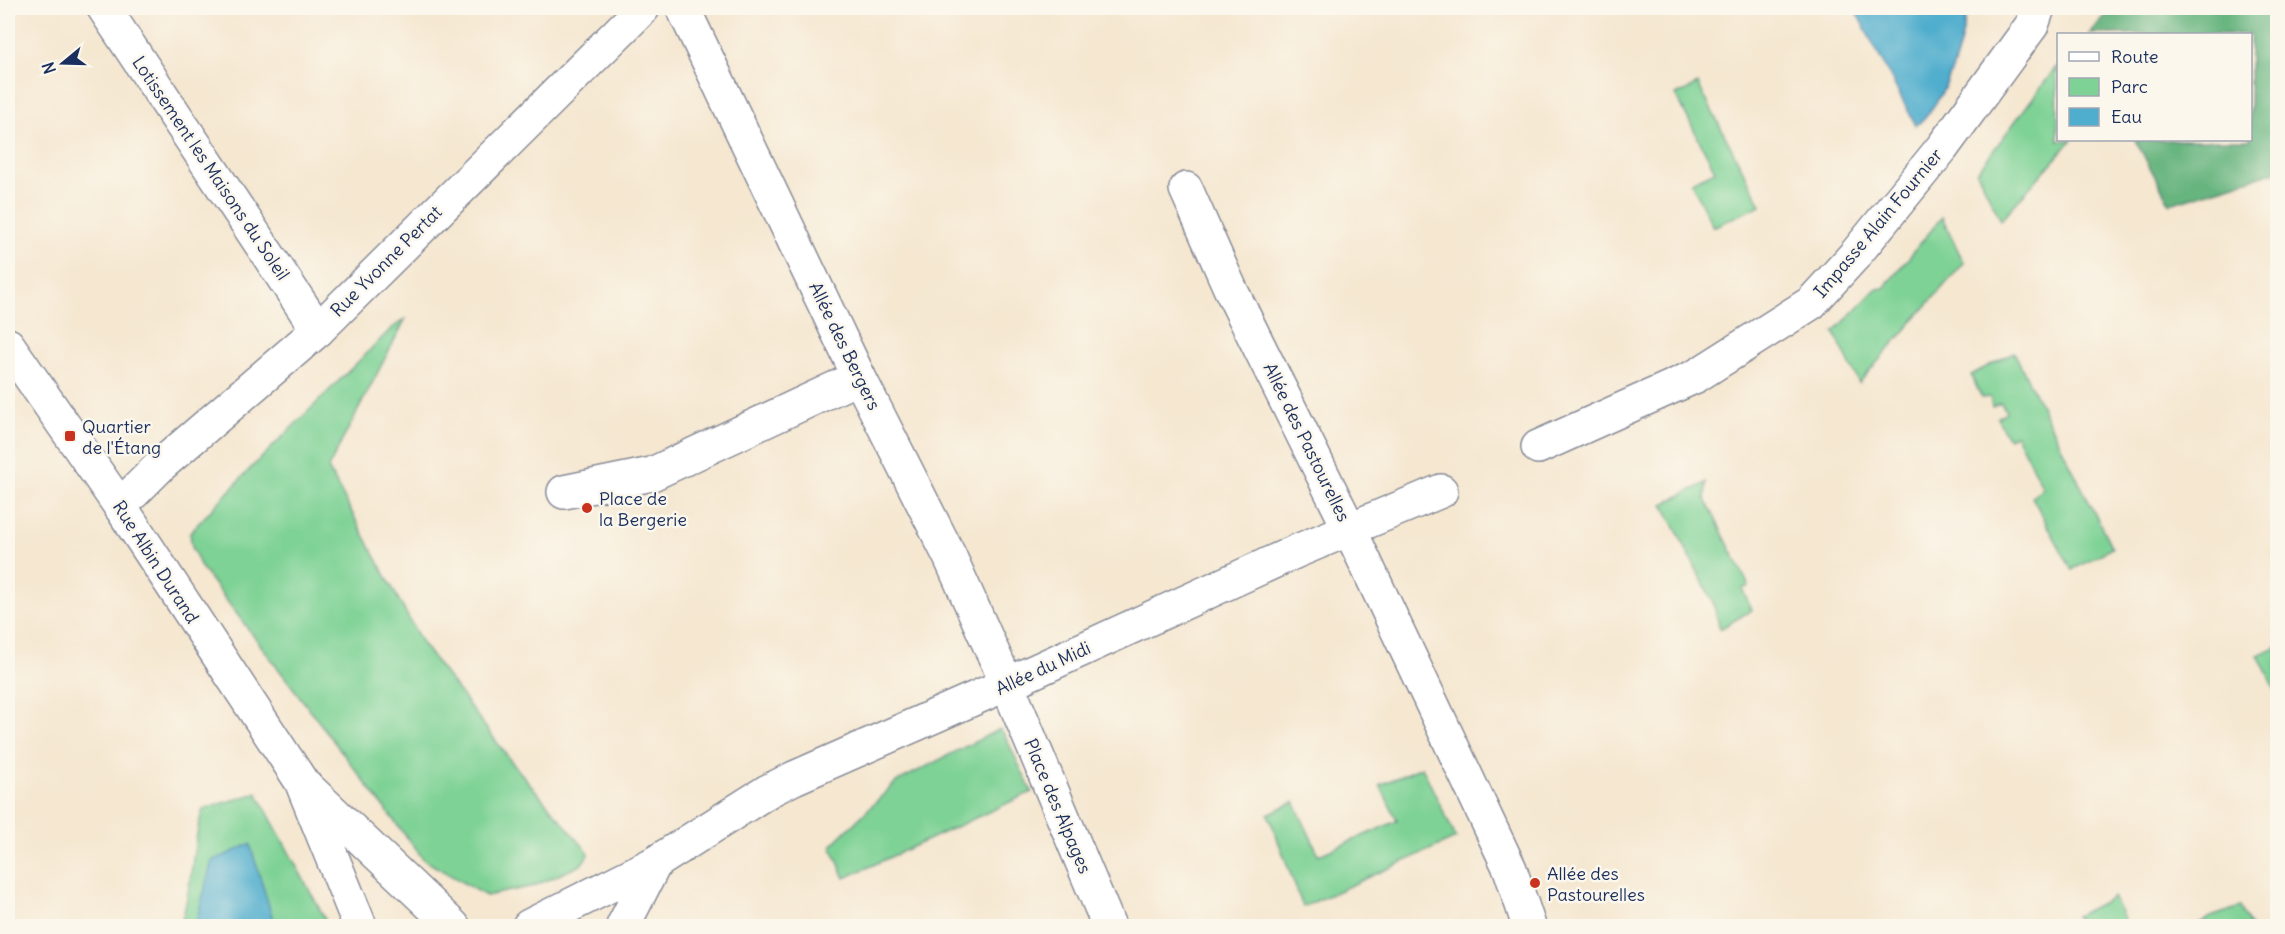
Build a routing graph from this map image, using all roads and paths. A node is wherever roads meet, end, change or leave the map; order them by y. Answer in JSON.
{"nodes":[{"id":1,"x":104,"y":8,"type":"edge"},
{"id":2,"x":643,"y":8,"type":"edge"},
{"id":3,"x":683,"y":8,"type":"edge"},
{"id":4,"x":2038,"y":8,"type":"edge"},
{"id":5,"x":1186,"y":189,"type":"dead end"},
{"id":6,"x":318,"y":330,"type":"junction"},
{"id":7,"x":8,"y":345,"type":"edge"},
{"id":8,"x":859,"y":377,"type":"junction"},
{"id":9,"x":1538,"y":447,"type":"dead end"},
{"id":10,"x":564,"y":492,"type":"dead end"},
{"id":11,"x":1441,"y":492,"type":"dead end"},
{"id":12,"x":120,"y":506,"type":"junction"},
{"id":13,"x":1350,"y":530,"type":"junction"},
{"id":14,"x":1008,"y":684,"type":"junction"},
{"id":15,"x":301,"y":781,"type":"junction"},
{"id":16,"x":655,"y":863,"type":"junction"},
{"id":17,"x":360,"y":927,"type":"edge"},
{"id":18,"x":453,"y":927,"type":"edge"},
{"id":19,"x":529,"y":927,"type":"edge"},
{"id":20,"x":623,"y":927,"type":"edge"},
{"id":21,"x":1109,"y":927,"type":"edge"},
{"id":22,"x":1529,"y":927,"type":"edge"}],
"edges":[{"from":1,"to":6,"type":"street","name":"Lotissement les Maisons du Soleil"},
{"from":2,"to":6,"type":"street","name":"Rue Yvonne Pertat"},
{"from":3,"to":8,"type":"street","name":"Allée des Bergers"},
{"from":4,"to":9,"type":"street","name":"Impasse Alain Fournier"},
{"from":5,"to":13,"type":"street","name":"Allée des Pastourelles"},
{"from":6,"to":12,"type":"street","name":"Rue Yvonne Pertat"},
{"from":7,"to":12,"type":"street","name":"Rue Albin Durand"},
{"from":8,"to":10,"type":"street"},
{"from":8,"to":14,"type":"street","name":"Allée des Bergers"},
{"from":11,"to":13,"type":"street","name":"Allée du Midi"},
{"from":12,"to":15,"type":"street","name":"Rue Albin Durand"},
{"from":13,"to":14,"type":"street","name":"Allée du Midi"},
{"from":13,"to":22,"type":"street","name":"Allée des Pastourelles"},
{"from":14,"to":16,"type":"street","name":"Allée du Midi"},
{"from":14,"to":21,"type":"street","name":"Place des Alpages"},
{"from":15,"to":17,"type":"street","name":"Rue Albin Durand"},
{"from":15,"to":18,"type":"street","name":"Rue Albin Durand"},
{"from":16,"to":19,"type":"street","name":"Allée du Midi"},
{"from":16,"to":20,"type":"street"}]}
